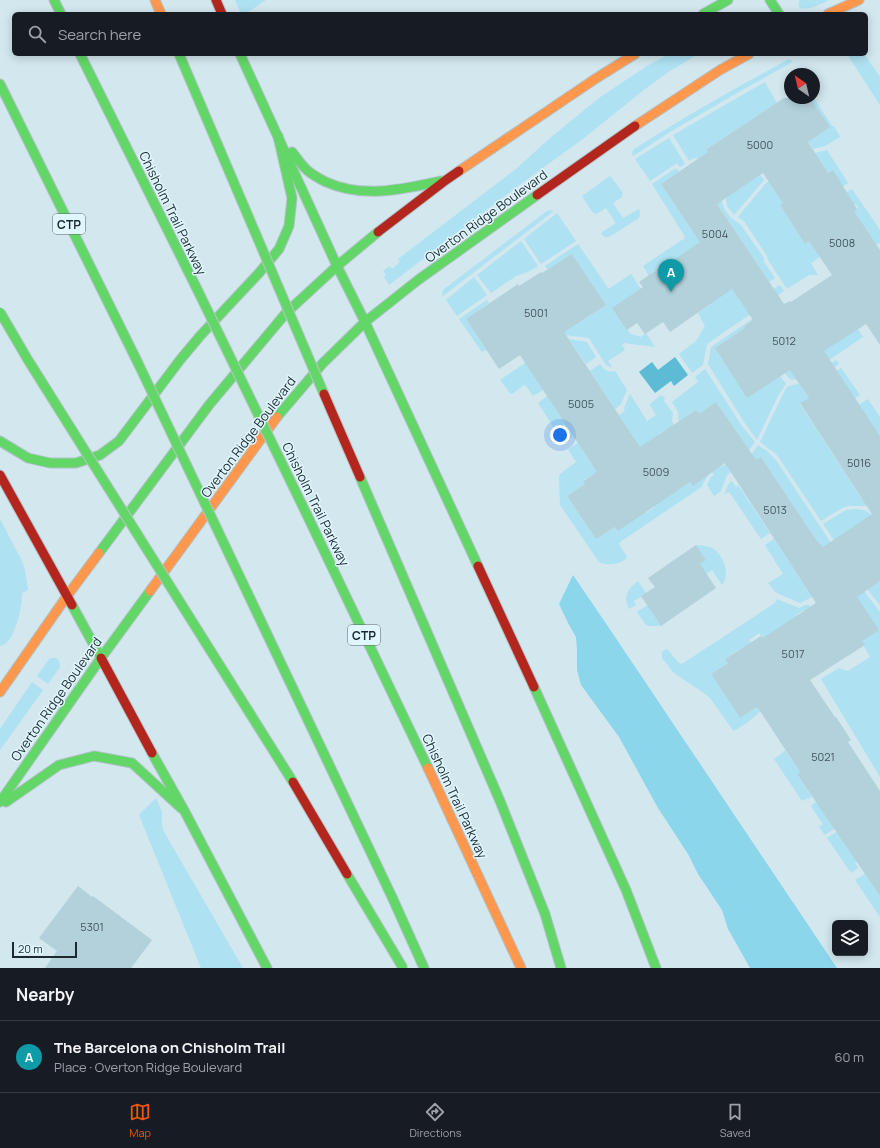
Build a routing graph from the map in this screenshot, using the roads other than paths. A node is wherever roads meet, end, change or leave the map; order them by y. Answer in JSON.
{"nodes":[{"id":1,"x":54,"y":0,"type":"edge"},
{"id":2,"x":155,"y":0,"type":"edge"},
{"id":3,"x":216,"y":0,"type":"edge"},
{"id":4,"x":728,"y":0,"type":"edge"},
{"id":5,"x":770,"y":0,"type":"edge"},
{"id":6,"x":859,"y":0,"type":"edge"},
{"id":7,"x":60,"y":12,"type":"edge"},
{"id":8,"x":160,"y":12,"type":"edge"},
{"id":9,"x":221,"y":12,"type":"edge"},
{"id":10,"x":707,"y":12,"type":"edge"},
{"id":11,"x":778,"y":12,"type":"edge"},
{"id":12,"x":832,"y":12,"type":"edge"},
{"id":13,"x":81,"y":56,"type":"edge"},
{"id":14,"x":180,"y":56,"type":"edge"},
{"id":15,"x":241,"y":56,"type":"edge"},
{"id":16,"x":632,"y":56,"type":"edge"},
{"id":17,"x":745,"y":56,"type":"edge"},
{"id":18,"x":0,"y":84,"type":"edge"},
{"id":19,"x":278,"y":136,"type":"junction"},
{"id":20,"x":446,"y":180,"type":"junction"},
{"id":21,"x":337,"y":266,"type":"junction"},
{"id":22,"x":0,"y":312,"type":"edge"},
{"id":23,"x":365,"y":322,"type":"junction"},
{"id":24,"x":0,"y":441,"type":"edge"},
{"id":25,"x":0,"y":475,"type":"edge"},
{"id":26,"x":67,"y":596,"type":"junction"},
{"id":27,"x":100,"y":658,"type":"junction"},
{"id":28,"x":0,"y":692,"type":"edge"},
{"id":29,"x":0,"y":802,"type":"edge"},
{"id":30,"x":0,"y":806,"type":"edge"},
{"id":31,"x":185,"y":812,"type":"junction"},
{"id":32,"x":267,"y":968,"type":"edge"},
{"id":33,"x":403,"y":968,"type":"edge"},
{"id":34,"x":424,"y":968,"type":"edge"},
{"id":35,"x":521,"y":968,"type":"edge"},
{"id":36,"x":561,"y":968,"type":"edge"},
{"id":37,"x":656,"y":968,"type":"edge"}],
"edges":[{"from":1,"to":7,"type":"main road"},
{"from":2,"to":8,"type":"main road"},
{"from":3,"to":9,"type":"main road"},
{"from":4,"to":10,"type":"main road"},
{"from":5,"to":11,"type":"main road"},
{"from":6,"to":12,"type":"main road"},
{"from":13,"to":35,"type":"main road","name":"Chisholm Trail Parkway","number":"CTP","bridge":true},
{"from":14,"to":36,"type":"main road","bridge":true},
{"from":15,"to":19,"type":"main road"},
{"from":16,"to":20,"type":"main road"},
{"from":17,"to":23,"type":"main road","name":"Overton Ridge Boulevard"},
{"from":18,"to":34,"type":"main road","number":"CTP","bridge":true},
{"from":19,"to":20,"type":"main road"},
{"from":19,"to":21,"type":"main road"},
{"from":19,"to":24,"type":"main road"},
{"from":20,"to":21,"type":"main road"},
{"from":21,"to":23,"type":"main road"},
{"from":21,"to":26,"type":"main road"},
{"from":22,"to":33,"type":"main road","bridge":true},
{"from":23,"to":27,"type":"main road","name":"Overton Ridge Boulevard"},
{"from":23,"to":37,"type":"main road"},
{"from":25,"to":26,"type":"main road"},
{"from":26,"to":27,"type":"main road"},
{"from":26,"to":28,"type":"main road"},
{"from":27,"to":29,"type":"main road","name":"Overton Ridge Boulevard"},
{"from":27,"to":31,"type":"main road"},
{"from":30,"to":31,"type":"main road"},
{"from":31,"to":32,"type":"main road"}]}
